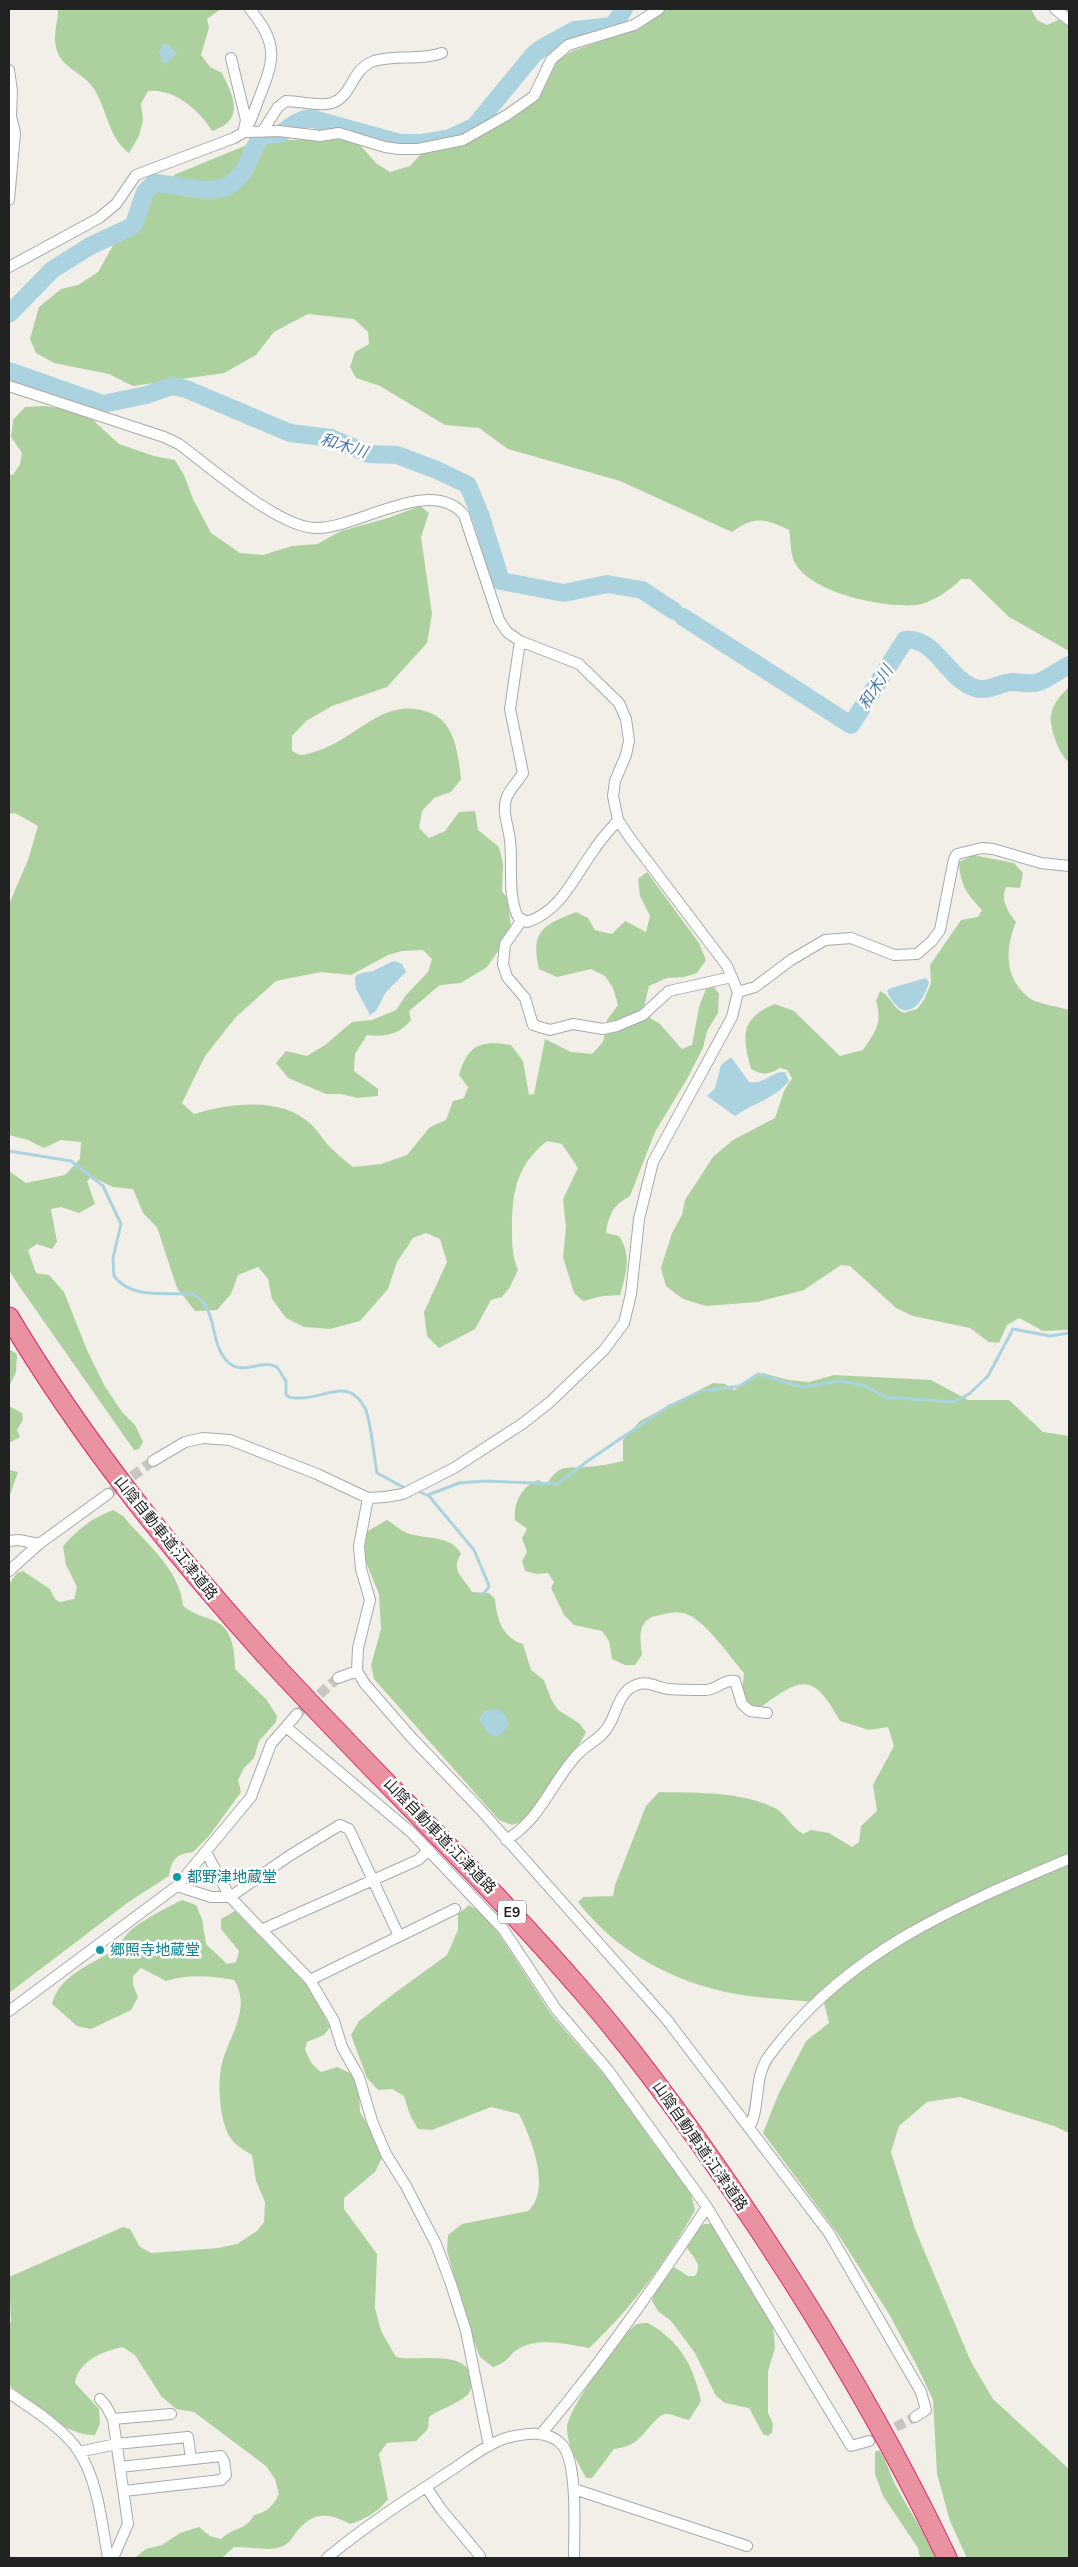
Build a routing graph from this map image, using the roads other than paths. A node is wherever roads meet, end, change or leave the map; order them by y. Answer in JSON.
{"nodes":[{"id":1,"x":250,"y":9,"type":"edge"},
{"id":2,"x":659,"y":9,"type":"edge"},
{"id":3,"x":1055,"y":9,"type":"edge"},
{"id":4,"x":1069,"y":20,"type":"edge"},
{"id":5,"x":442,"y":53,"type":"dead end"},
{"id":6,"x":231,"y":58,"type":"dead end"},
{"id":7,"x":9,"y":70,"type":"edge"},
{"id":8,"x":244,"y":132,"type":"junction"},
{"id":9,"x":262,"y":132,"type":"junction"},
{"id":10,"x":12,"y":201,"type":"edge"},
{"id":11,"x":9,"y":267,"type":"edge"},
{"id":12,"x":9,"y":386,"type":"edge"},
{"id":13,"x":520,"y":641,"type":"junction"},
{"id":14,"x":618,"y":820,"type":"junction"},
{"id":15,"x":1069,"y":866,"type":"edge"},
{"id":16,"x":522,"y":920,"type":"junction"},
{"id":17,"x":732,"y":976,"type":"junction"},
{"id":18,"x":738,"y":992,"type":"junction"},
{"id":19,"x":9,"y":1317,"type":"edge"},
{"id":20,"x":153,"y":1461,"type":"tunnel mouth"},
{"id":21,"x":108,"y":1494,"type":"tunnel mouth"},
{"id":22,"x":368,"y":1498,"type":"junction"},
{"id":23,"x":9,"y":1541,"type":"edge"},
{"id":24,"x":39,"y":1544,"type":"junction"},
{"id":25,"x":9,"y":1571,"type":"edge"},
{"id":26,"x":358,"y":1671,"type":"junction"},
{"id":27,"x":338,"y":1678,"type":"tunnel mouth"},
{"id":28,"x":767,"y":1713,"type":"dead end"},
{"id":29,"x":297,"y":1714,"type":"tunnel mouth"},
{"id":30,"x":286,"y":1727,"type":"junction"},
{"id":31,"x":506,"y":1840,"type":"junction"},
{"id":32,"x":429,"y":1850,"type":"junction"},
{"id":33,"x":206,"y":1852,"type":"junction"},
{"id":34,"x":1069,"y":1859,"type":"edge"},
{"id":35,"x":373,"y":1880,"type":"junction"},
{"id":36,"x":177,"y":1886,"type":"junction"},
{"id":37,"x":230,"y":1897,"type":"junction"},
{"id":38,"x":456,"y":1909,"type":"dead end"},
{"id":39,"x":261,"y":1930,"type":"junction"},
{"id":40,"x":399,"y":1936,"type":"junction"},
{"id":41,"x":310,"y":1980,"type":"junction"},
{"id":42,"x":9,"y":2011,"type":"edge"},
{"id":43,"x":749,"y":2128,"type":"junction"},
{"id":44,"x":707,"y":2207,"type":"junction"},
{"id":45,"x":9,"y":2393,"type":"edge"},
{"id":46,"x":100,"y":2399,"type":"dead end"},
{"id":47,"x":171,"y":2414,"type":"dead end"},
{"id":48,"x":916,"y":2416,"type":"tunnel mouth"},
{"id":49,"x":113,"y":2419,"type":"junction"},
{"id":50,"x":540,"y":2434,"type":"junction"},
{"id":51,"x":869,"y":2441,"type":"tunnel mouth"},
{"id":52,"x":116,"y":2444,"type":"junction"},
{"id":53,"x":489,"y":2446,"type":"junction"},
{"id":54,"x":79,"y":2452,"type":"junction"},
{"id":55,"x":191,"y":2460,"type":"junction"},
{"id":56,"x":120,"y":2467,"type":"junction"},
{"id":57,"x":426,"y":2487,"type":"junction"},
{"id":58,"x":574,"y":2489,"type":"junction"},
{"id":59,"x":124,"y":2491,"type":"junction"},
{"id":60,"x":748,"y":2546,"type":"dead end"},
{"id":61,"x":480,"y":2556,"type":"dead end"},
{"id":62,"x":108,"y":2558,"type":"edge"},
{"id":63,"x":113,"y":2558,"type":"edge"},
{"id":64,"x":327,"y":2558,"type":"edge"},
{"id":65,"x":574,"y":2558,"type":"edge"},
{"id":66,"x":947,"y":2558,"type":"edge"}],
"edges":[{"from":1,"to":8,"type":"street"},
{"from":2,"to":9,"type":"street"},
{"from":3,"to":4,"type":"street"},
{"from":5,"to":9,"type":"street"},
{"from":6,"to":8,"type":"street"},
{"from":7,"to":10,"type":"street"},
{"from":8,"to":9,"type":"street"},
{"from":8,"to":11,"type":"street"},
{"from":12,"to":13,"type":"street"},
{"from":13,"to":14,"type":"street"},
{"from":13,"to":16,"type":"street"},
{"from":14,"to":16,"type":"street"},
{"from":14,"to":17,"type":"street"},
{"from":15,"to":18,"type":"street"},
{"from":16,"to":17,"type":"street"},
{"from":17,"to":18,"type":"street"},
{"from":18,"to":22,"type":"street"},
{"from":19,"to":66,"type":"highway","name":"山陰自動車道;江津道路","number":"E9"},
{"from":20,"to":22,"type":"street"},
{"from":21,"to":24,"type":"street"},
{"from":22,"to":26,"type":"street"},
{"from":23,"to":24,"type":"street"},
{"from":24,"to":25,"type":"street"},
{"from":26,"to":27,"type":"street"},
{"from":26,"to":31,"type":"street"},
{"from":28,"to":31,"type":"street"},
{"from":29,"to":30,"type":"street"},
{"from":30,"to":32,"type":"street"},
{"from":30,"to":33,"type":"street"},
{"from":31,"to":43,"type":"street"},
{"from":32,"to":35,"type":"street"},
{"from":32,"to":44,"type":"street"},
{"from":33,"to":36,"type":"street"},
{"from":33,"to":37,"type":"street"},
{"from":34,"to":43,"type":"street"},
{"from":35,"to":37,"type":"street"},
{"from":35,"to":39,"type":"street"},
{"from":35,"to":40,"type":"street"},
{"from":36,"to":37,"type":"street"},
{"from":36,"to":42,"type":"street"},
{"from":37,"to":39,"type":"street"},
{"from":38,"to":40,"type":"street"},
{"from":39,"to":41,"type":"street"},
{"from":40,"to":41,"type":"street"},
{"from":41,"to":53,"type":"street"},
{"from":43,"to":48,"type":"street"},
{"from":44,"to":50,"type":"street"},
{"from":44,"to":51,"type":"street"},
{"from":45,"to":54,"type":"street"},
{"from":46,"to":49,"type":"street"},
{"from":47,"to":49,"type":"street"},
{"from":49,"to":52,"type":"street"},
{"from":50,"to":53,"type":"street"},
{"from":50,"to":58,"type":"street"},
{"from":52,"to":54,"type":"street"},
{"from":52,"to":55,"type":"street"},
{"from":52,"to":56,"type":"street"},
{"from":53,"to":57,"type":"street"},
{"from":54,"to":62,"type":"street"},
{"from":55,"to":56,"type":"street"},
{"from":55,"to":59,"type":"street"},
{"from":56,"to":59,"type":"street"},
{"from":57,"to":61,"type":"street"},
{"from":57,"to":64,"type":"street"},
{"from":58,"to":60,"type":"street"},
{"from":58,"to":65,"type":"street"},
{"from":59,"to":63,"type":"street"}]}
